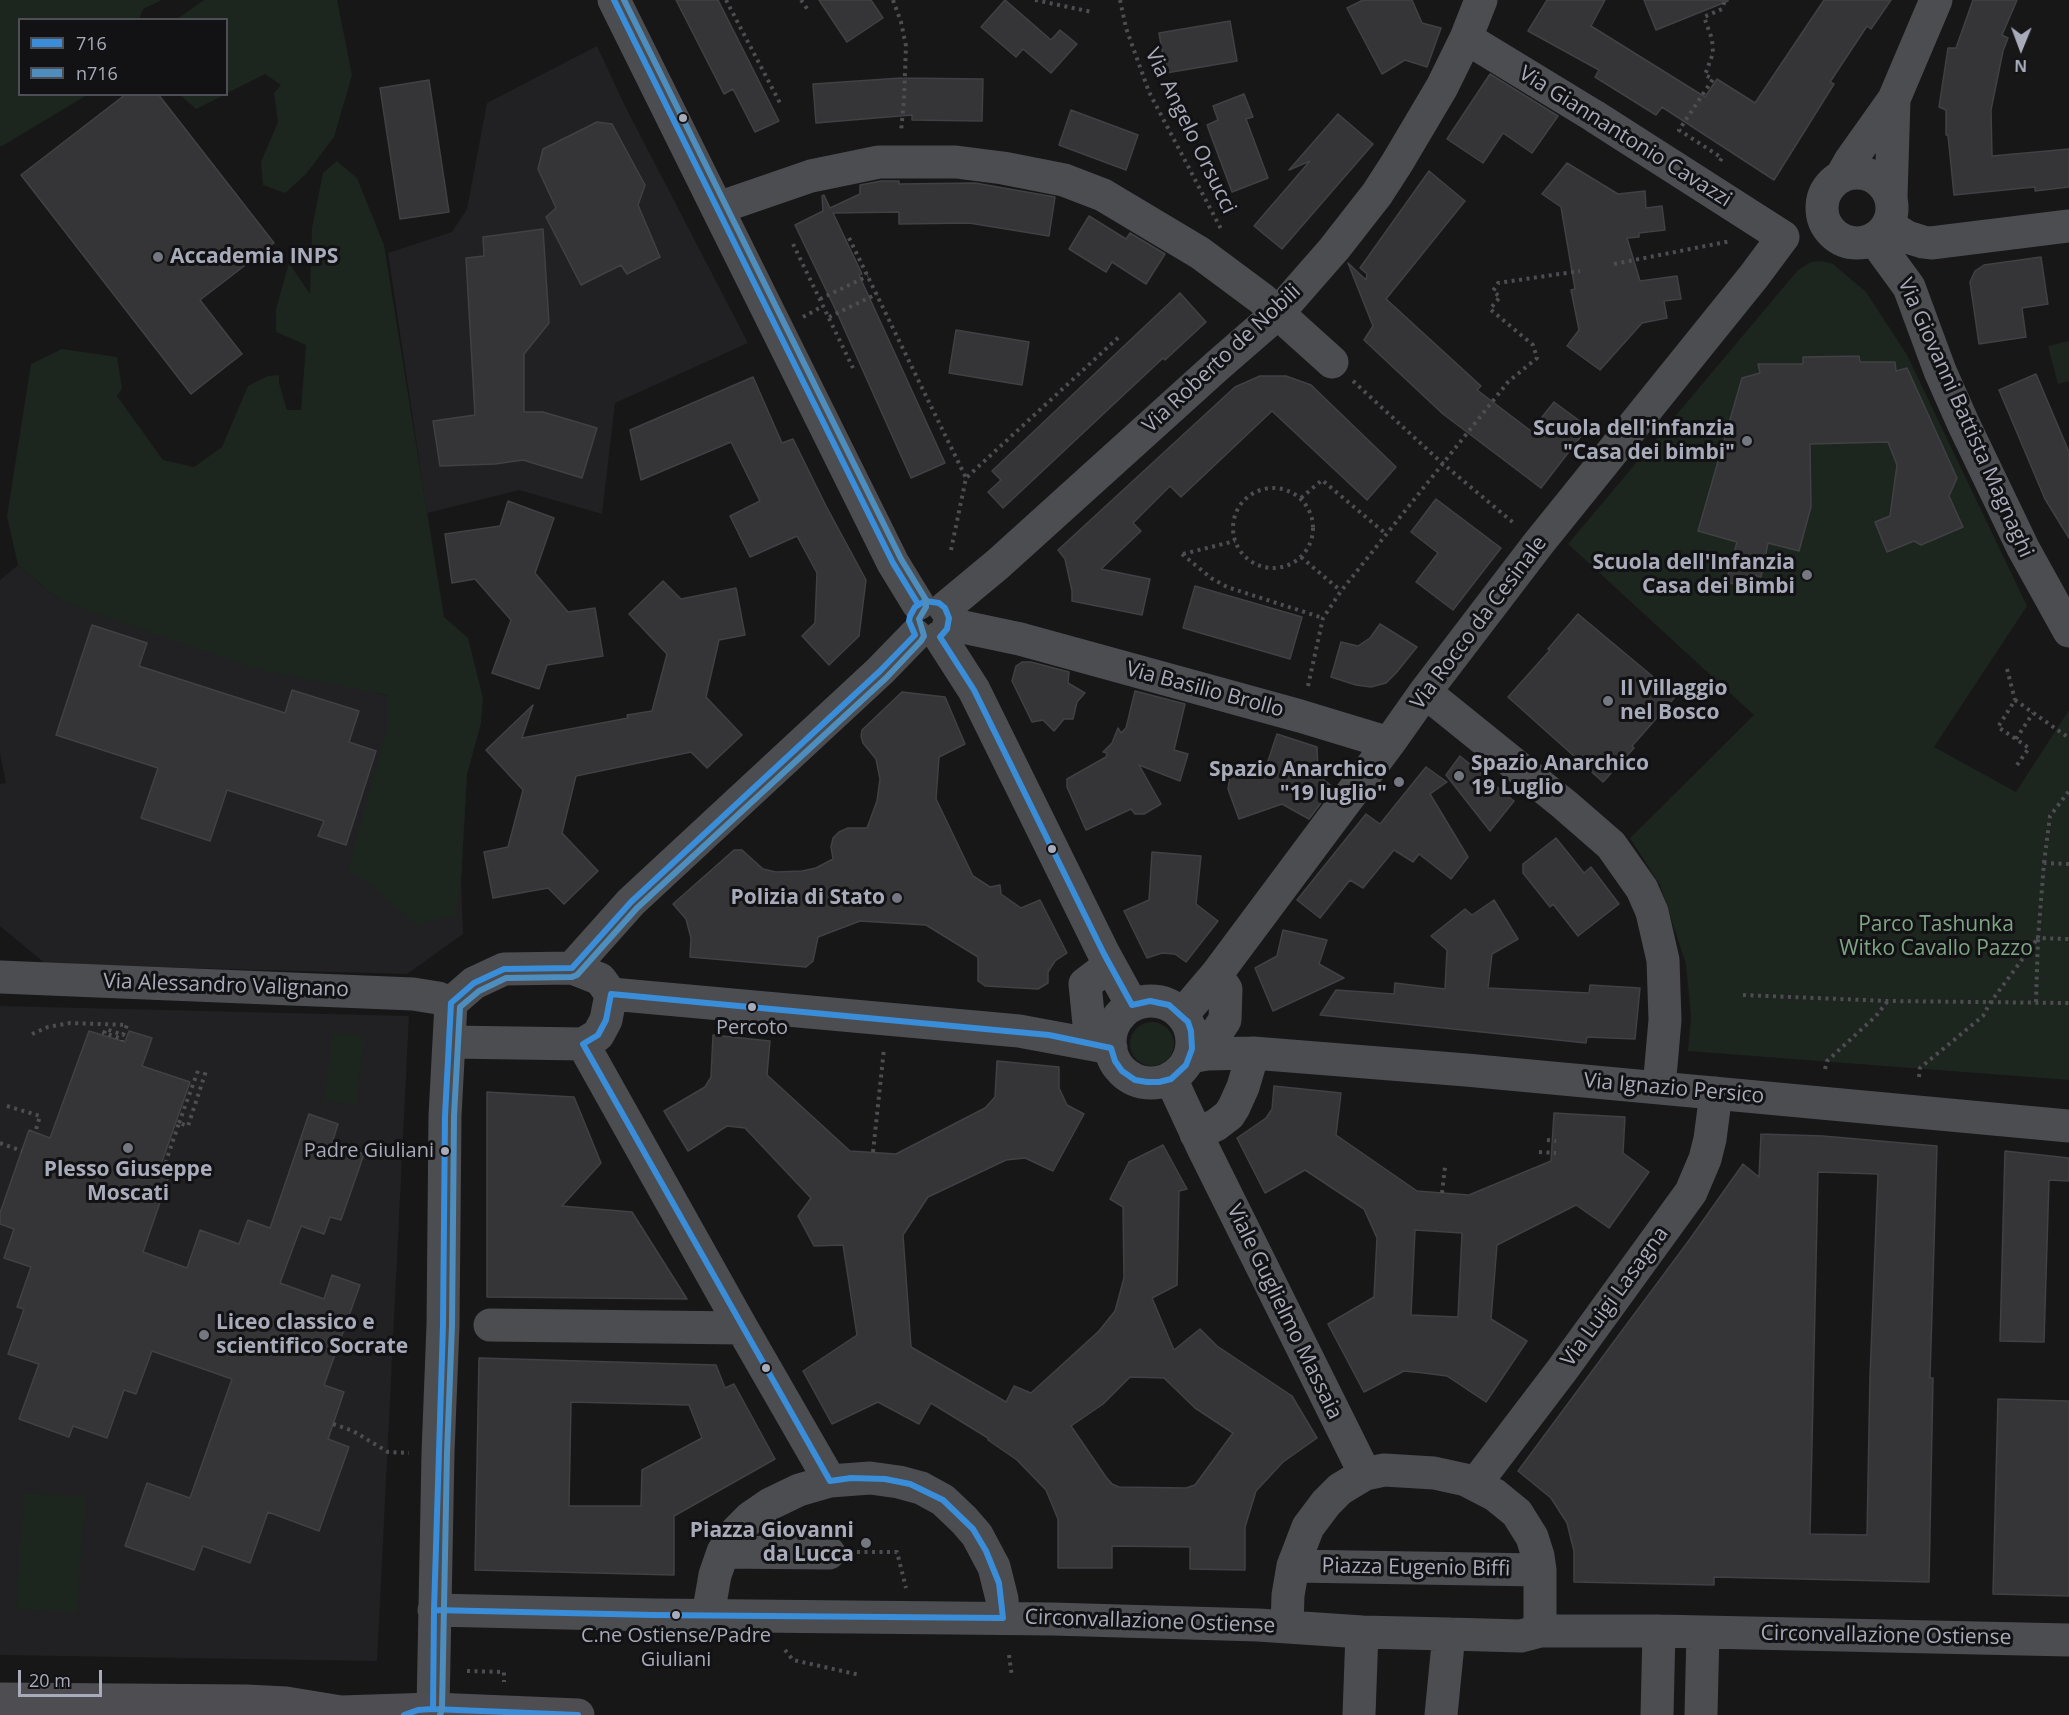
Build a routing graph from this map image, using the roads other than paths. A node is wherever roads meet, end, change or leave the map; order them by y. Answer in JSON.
{"nodes":[{"id":1,"x":614,"y":0,"type":"edge"},
{"id":2,"x":1480,"y":0,"type":"edge"},
{"id":3,"x":1936,"y":0,"type":"edge"},
{"id":4,"x":1466,"y":38,"type":"junction"},
{"id":5,"x":1894,"y":99,"type":"junction"},
{"id":6,"x":1841,"y":177,"type":"junction"},
{"id":7,"x":718,"y":208,"type":"junction"},
{"id":8,"x":1884,"y":220,"type":"junction"},
{"id":9,"x":1826,"y":223,"type":"junction"},
{"id":10,"x":2069,"y":226,"type":"edge"},
{"id":11,"x":1783,"y":237,"type":"junction"},
{"id":12,"x":1278,"y":313,"type":"junction"},
{"id":13,"x":1332,"y":362,"type":"road end"},
{"id":14,"x":2064,"y":609,"type":"edge"},
{"id":15,"x":933,"y":622,"type":"junction"},
{"id":16,"x":1425,"y":692,"type":"junction"},
{"id":17,"x":1389,"y":743,"type":"junction"},
{"id":18,"x":1110,"y":965,"type":"junction"},
{"id":19,"x":572,"y":969,"type":"junction"},
{"id":20,"x":1216,"y":975,"type":"junction"},
{"id":21,"x":0,"y":977,"type":"edge"},
{"id":22,"x":611,"y":994,"type":"junction"},
{"id":23,"x":451,"y":1003,"type":"junction"},
{"id":24,"x":1132,"y":1005,"type":"junction"},
{"id":25,"x":1182,"y":1015,"type":"junction"},
{"id":26,"x":450,"y":1042,"type":"junction"},
{"id":27,"x":583,"y":1044,"type":"junction"},
{"id":28,"x":1101,"y":1046,"type":"junction"},
{"id":29,"x":1265,"y":1054,"type":"junction"},
{"id":30,"x":1184,"y":1061,"type":"junction"},
{"id":31,"x":1659,"y":1088,"type":"junction"},
{"id":32,"x":1716,"y":1093,"type":"junction"},
{"id":33,"x":2069,"y":1126,"type":"edge"},
{"id":34,"x":1200,"y":1142,"type":"junction"},
{"id":35,"x":490,"y":1325,"type":"dead end"},
{"id":36,"x":742,"y":1328,"type":"junction"},
{"id":37,"x":1365,"y":1474,"type":"junction"},
{"id":38,"x":830,"y":1480,"type":"junction"},
{"id":39,"x":1476,"y":1484,"type":"junction"},
{"id":40,"x":723,"y":1552,"type":"junction"},
{"id":41,"x":829,"y":1552,"type":"road end"},
{"id":42,"x":1293,"y":1566,"type":"junction"},
{"id":43,"x":1540,"y":1570,"type":"junction"},
{"id":44,"x":434,"y":1610,"type":"junction"},
{"id":45,"x":708,"y":1615,"type":"junction"},
{"id":46,"x":1003,"y":1618,"type":"junction"},
{"id":47,"x":1287,"y":1626,"type":"junction"},
{"id":48,"x":1540,"y":1631,"type":"junction"},
{"id":49,"x":1659,"y":1631,"type":"junction"},
{"id":50,"x":1362,"y":1632,"type":"junction"},
{"id":51,"x":1703,"y":1632,"type":"junction"},
{"id":52,"x":1449,"y":1634,"type":"junction"},
{"id":53,"x":2069,"y":1640,"type":"edge"},
{"id":54,"x":0,"y":1699,"type":"edge"},
{"id":55,"x":429,"y":1713,"type":"edge"},
{"id":56,"x":339,"y":1714,"type":"edge"},
{"id":57,"x":578,"y":1715,"type":"edge"},
{"id":58,"x":1359,"y":1715,"type":"edge"},
{"id":59,"x":1441,"y":1715,"type":"edge"},
{"id":60,"x":1657,"y":1715,"type":"edge"},
{"id":61,"x":1701,"y":1715,"type":"edge"}],
"edges":[{"from":1,"to":7,"type":"street"},
{"from":2,"to":4,"type":"street","name":"Via Roberto de Nobili"},
{"from":3,"to":5,"type":"street"},
{"from":4,"to":11,"type":"street","name":"Via Giannantonio Cavazzi"},
{"from":4,"to":12,"type":"street","name":"Via Roberto de Nobili"},
{"from":5,"to":6,"type":"street"},
{"from":5,"to":8,"type":"street"},
{"from":6,"to":8,"type":"street"},
{"from":6,"to":9,"type":"street"},
{"from":7,"to":12,"type":"street"},
{"from":7,"to":15,"type":"street"},
{"from":8,"to":9,"type":"street"},
{"from":8,"to":10,"type":"street"},
{"from":8,"to":14,"type":"street","name":"Via Giovanni Battista Magnaghi"},
{"from":9,"to":11,"type":"street"},
{"from":11,"to":16,"type":"street","name":"Via Rocco da Cesinale"},
{"from":12,"to":13,"type":"street"},
{"from":12,"to":15,"type":"street","name":"Via Roberto de Nobili"},
{"from":15,"to":17,"type":"street","name":"Via Basilio Brollo"},
{"from":15,"to":18,"type":"street"},
{"from":15,"to":19,"type":"street","name":"Via Roberto de Nobili"},
{"from":16,"to":17,"type":"street","name":"Via Rocco da Cesinale"},
{"from":16,"to":31,"type":"street"},
{"from":17,"to":20,"type":"street","name":"Via Rocco da Cesinale"},
{"from":18,"to":24,"type":"street"},
{"from":18,"to":28,"type":"street"},
{"from":19,"to":22,"type":"street"},
{"from":19,"to":23,"type":"street"},
{"from":20,"to":25,"type":"street","name":"Via Rocco da Cesinale"},
{"from":20,"to":30,"type":"street"},
{"from":21,"to":23,"type":"street","name":"Via Alessandro Valignano"},
{"from":22,"to":27,"type":"street"},
{"from":22,"to":28,"type":"street"},
{"from":23,"to":26,"type":"street"},
{"from":24,"to":25,"type":"street"},
{"from":24,"to":28,"type":"street"},
{"from":25,"to":30,"type":"street"},
{"from":26,"to":27,"type":"street"},
{"from":26,"to":44,"type":"street"},
{"from":27,"to":36,"type":"street"},
{"from":28,"to":30,"type":"street"},
{"from":29,"to":30,"type":"street","name":"Via Ignazio Persico"},
{"from":29,"to":31,"type":"street","name":"Via Ignazio Persico"},
{"from":29,"to":34,"type":"street"},
{"from":30,"to":34,"type":"street","name":"Viale Guglielmo Massaia"},
{"from":31,"to":32,"type":"street","name":"Via Ignazio Persico"},
{"from":32,"to":33,"type":"street","name":"Via Ignazio Persico"},
{"from":32,"to":39,"type":"street","name":"Via Luigi Lasagna"},
{"from":34,"to":37,"type":"street","name":"Viale Guglielmo Massaia"},
{"from":35,"to":36,"type":"street"},
{"from":36,"to":38,"type":"street"},
{"from":37,"to":39,"type":"street","name":"Piazza Eugenio Biffi"},
{"from":37,"to":42,"type":"street","name":"Piazza Eugenio Biffi"},
{"from":38,"to":40,"type":"street"},
{"from":38,"to":46,"type":"street"},
{"from":39,"to":43,"type":"street","name":"Piazza Eugenio Biffi"},
{"from":40,"to":41,"type":"street"},
{"from":40,"to":45,"type":"street"},
{"from":42,"to":43,"type":"street","name":"Piazza Eugenio Biffi"},
{"from":42,"to":47,"type":"street","name":"Piazza Eugenio Biffi"},
{"from":43,"to":48,"type":"street","name":"Piazza Eugenio Biffi"},
{"from":44,"to":45,"type":"street","name":"Circonvallazione Ostiense"},
{"from":44,"to":55,"type":"street"},
{"from":45,"to":46,"type":"street","name":"Circonvallazione Ostiense"},
{"from":46,"to":47,"type":"street","name":"Circonvallazione Ostiense"},
{"from":47,"to":50,"type":"street","name":"Circonvallazione Ostiense"},
{"from":48,"to":49,"type":"street","name":"Circonvallazione Ostiense"},
{"from":48,"to":52,"type":"street","name":"Circonvallazione Ostiense"},
{"from":49,"to":51,"type":"street","name":"Circonvallazione Ostiense"},
{"from":49,"to":60,"type":"street"},
{"from":50,"to":52,"type":"street","name":"Circonvallazione Ostiense"},
{"from":50,"to":58,"type":"street"},
{"from":51,"to":53,"type":"street","name":"Circonvallazione Ostiense"},
{"from":51,"to":61,"type":"street"},
{"from":52,"to":59,"type":"street"},
{"from":54,"to":56,"type":"main road"},
{"from":55,"to":56,"type":"main road"},
{"from":55,"to":57,"type":"main road"}]}
